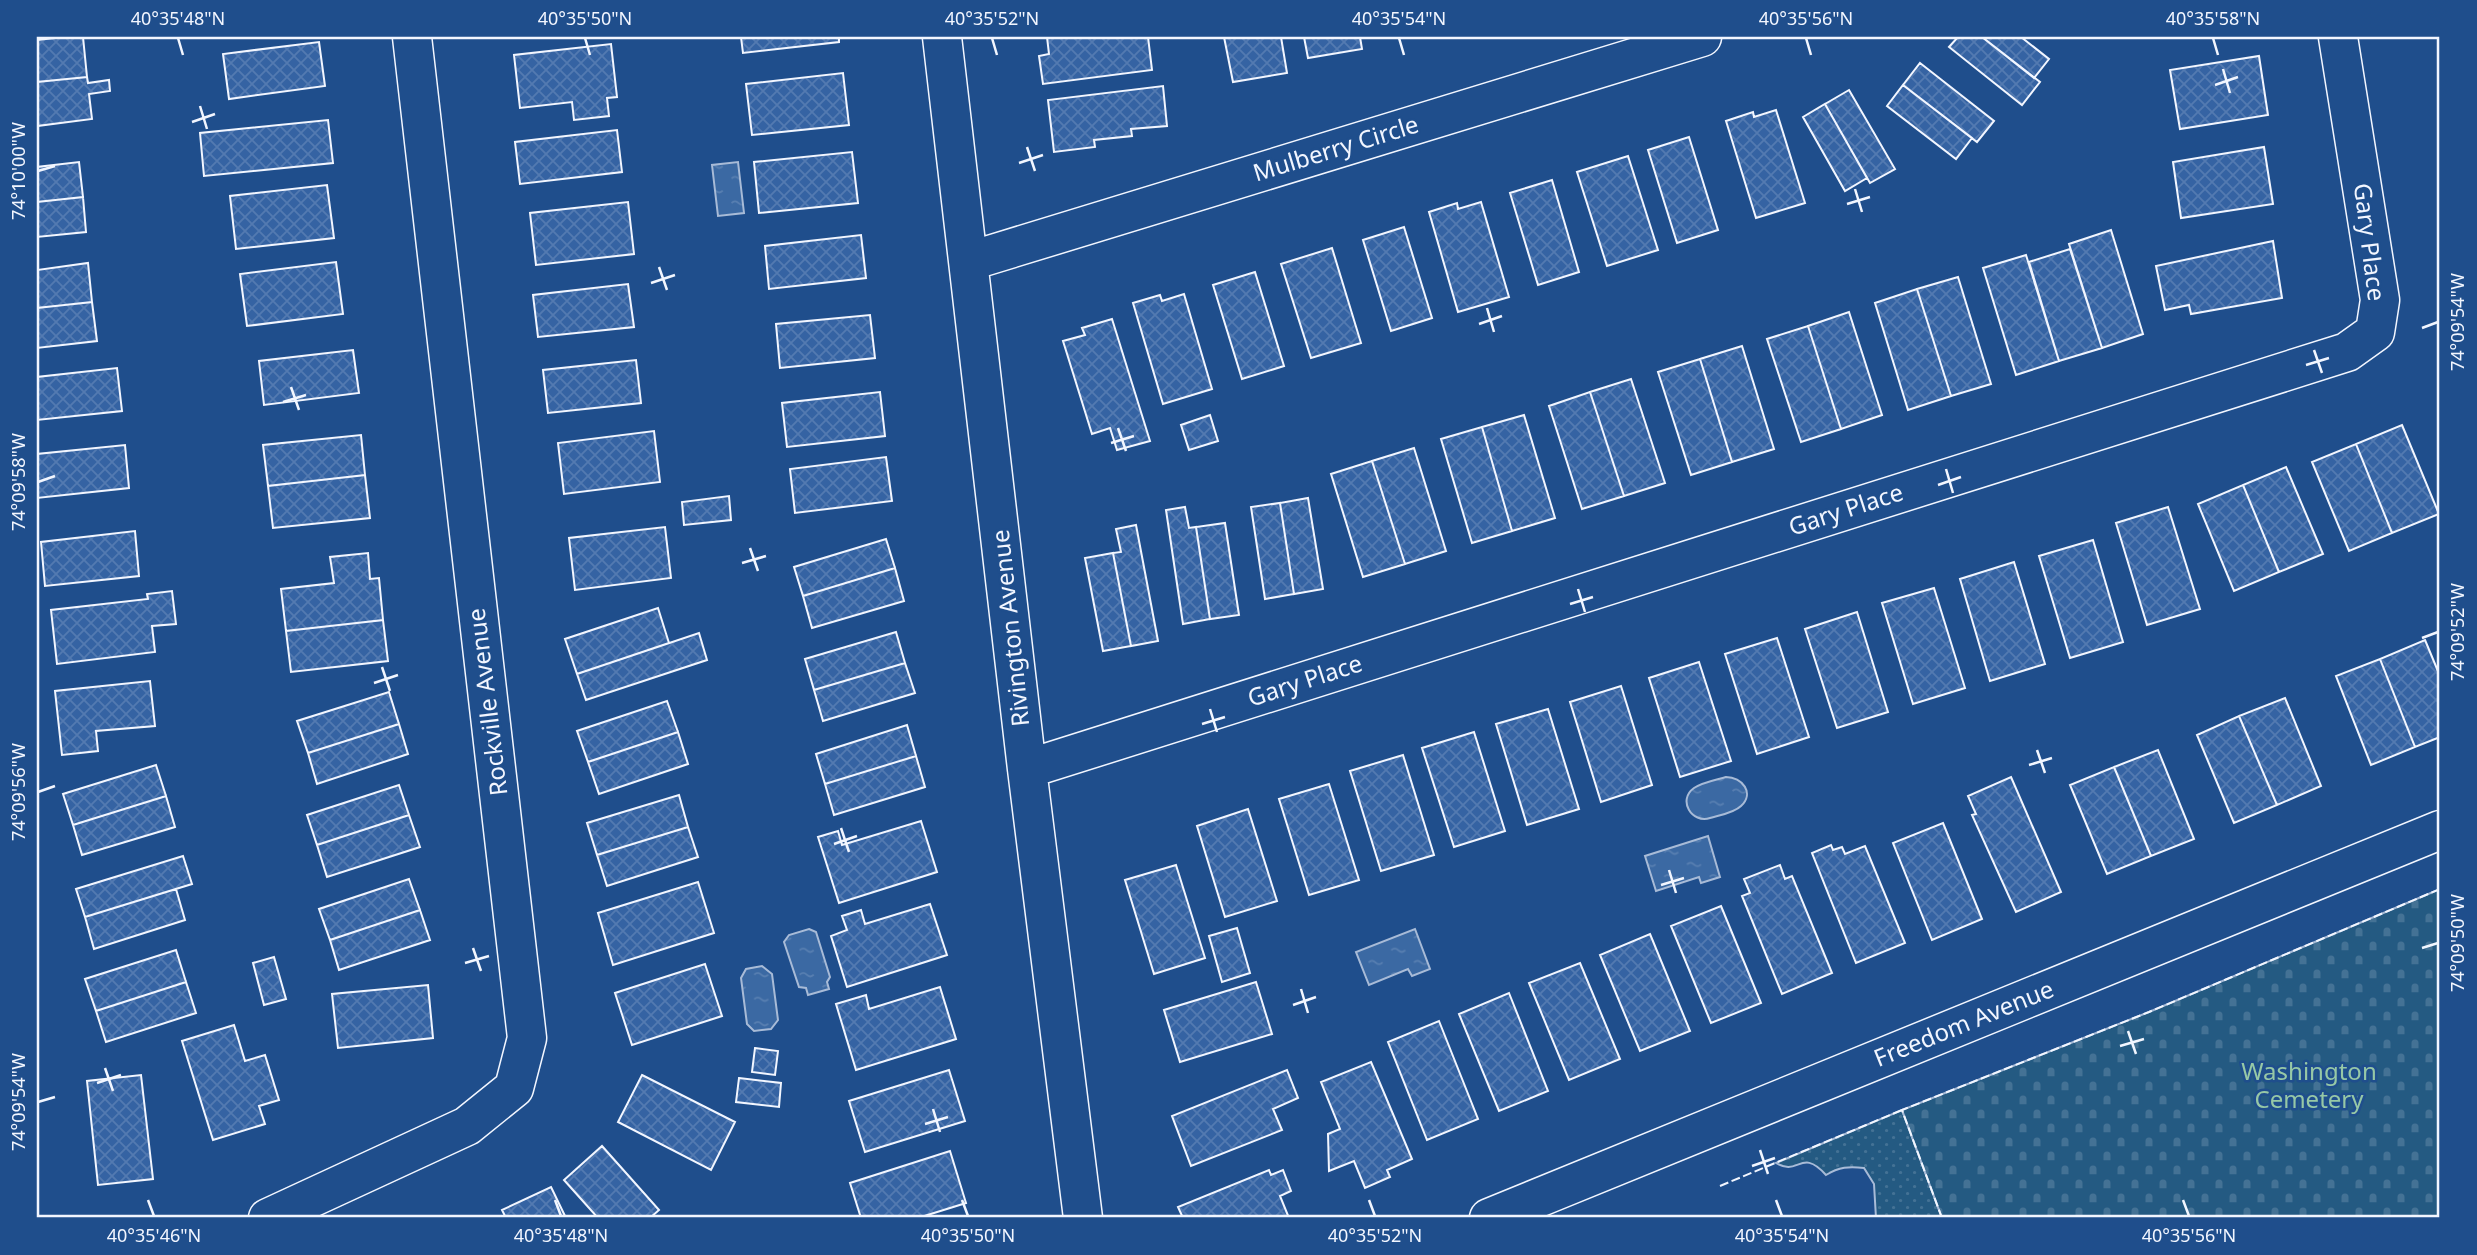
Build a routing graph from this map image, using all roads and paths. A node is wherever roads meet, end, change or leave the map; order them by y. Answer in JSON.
{"nodes":[{"id":1,"x":412,"y":37,"type":"edge"},
{"id":2,"x":942,"y":37,"type":"edge"},
{"id":3,"x":1702,"y":37,"type":"edge"},
{"id":4,"x":2338,"y":37,"type":"edge"},
{"id":5,"x":970,"y":261,"type":"junction"},
{"id":6,"x":1027,"y":769,"type":"junction"},
{"id":7,"x":2440,"y":830,"type":"edge"},
{"id":8,"x":268,"y":1218,"type":"edge"},
{"id":9,"x":1083,"y":1218,"type":"edge"},
{"id":10,"x":1489,"y":1218,"type":"edge"}],
"edges":[{"from":1,"to":8,"type":"street","name":"Rockville Avenue"},
{"from":2,"to":5,"type":"street","name":"Rivington Avenue"},
{"from":3,"to":5,"type":"street","name":"Mulberry Circle"},
{"from":4,"to":6,"type":"street","name":"Gary Place"},
{"from":5,"to":6,"type":"street","name":"Rivington Avenue"},
{"from":6,"to":9,"type":"street","name":"Rivington Avenue"},
{"from":7,"to":10,"type":"street","name":"Freedom Avenue"}]}
